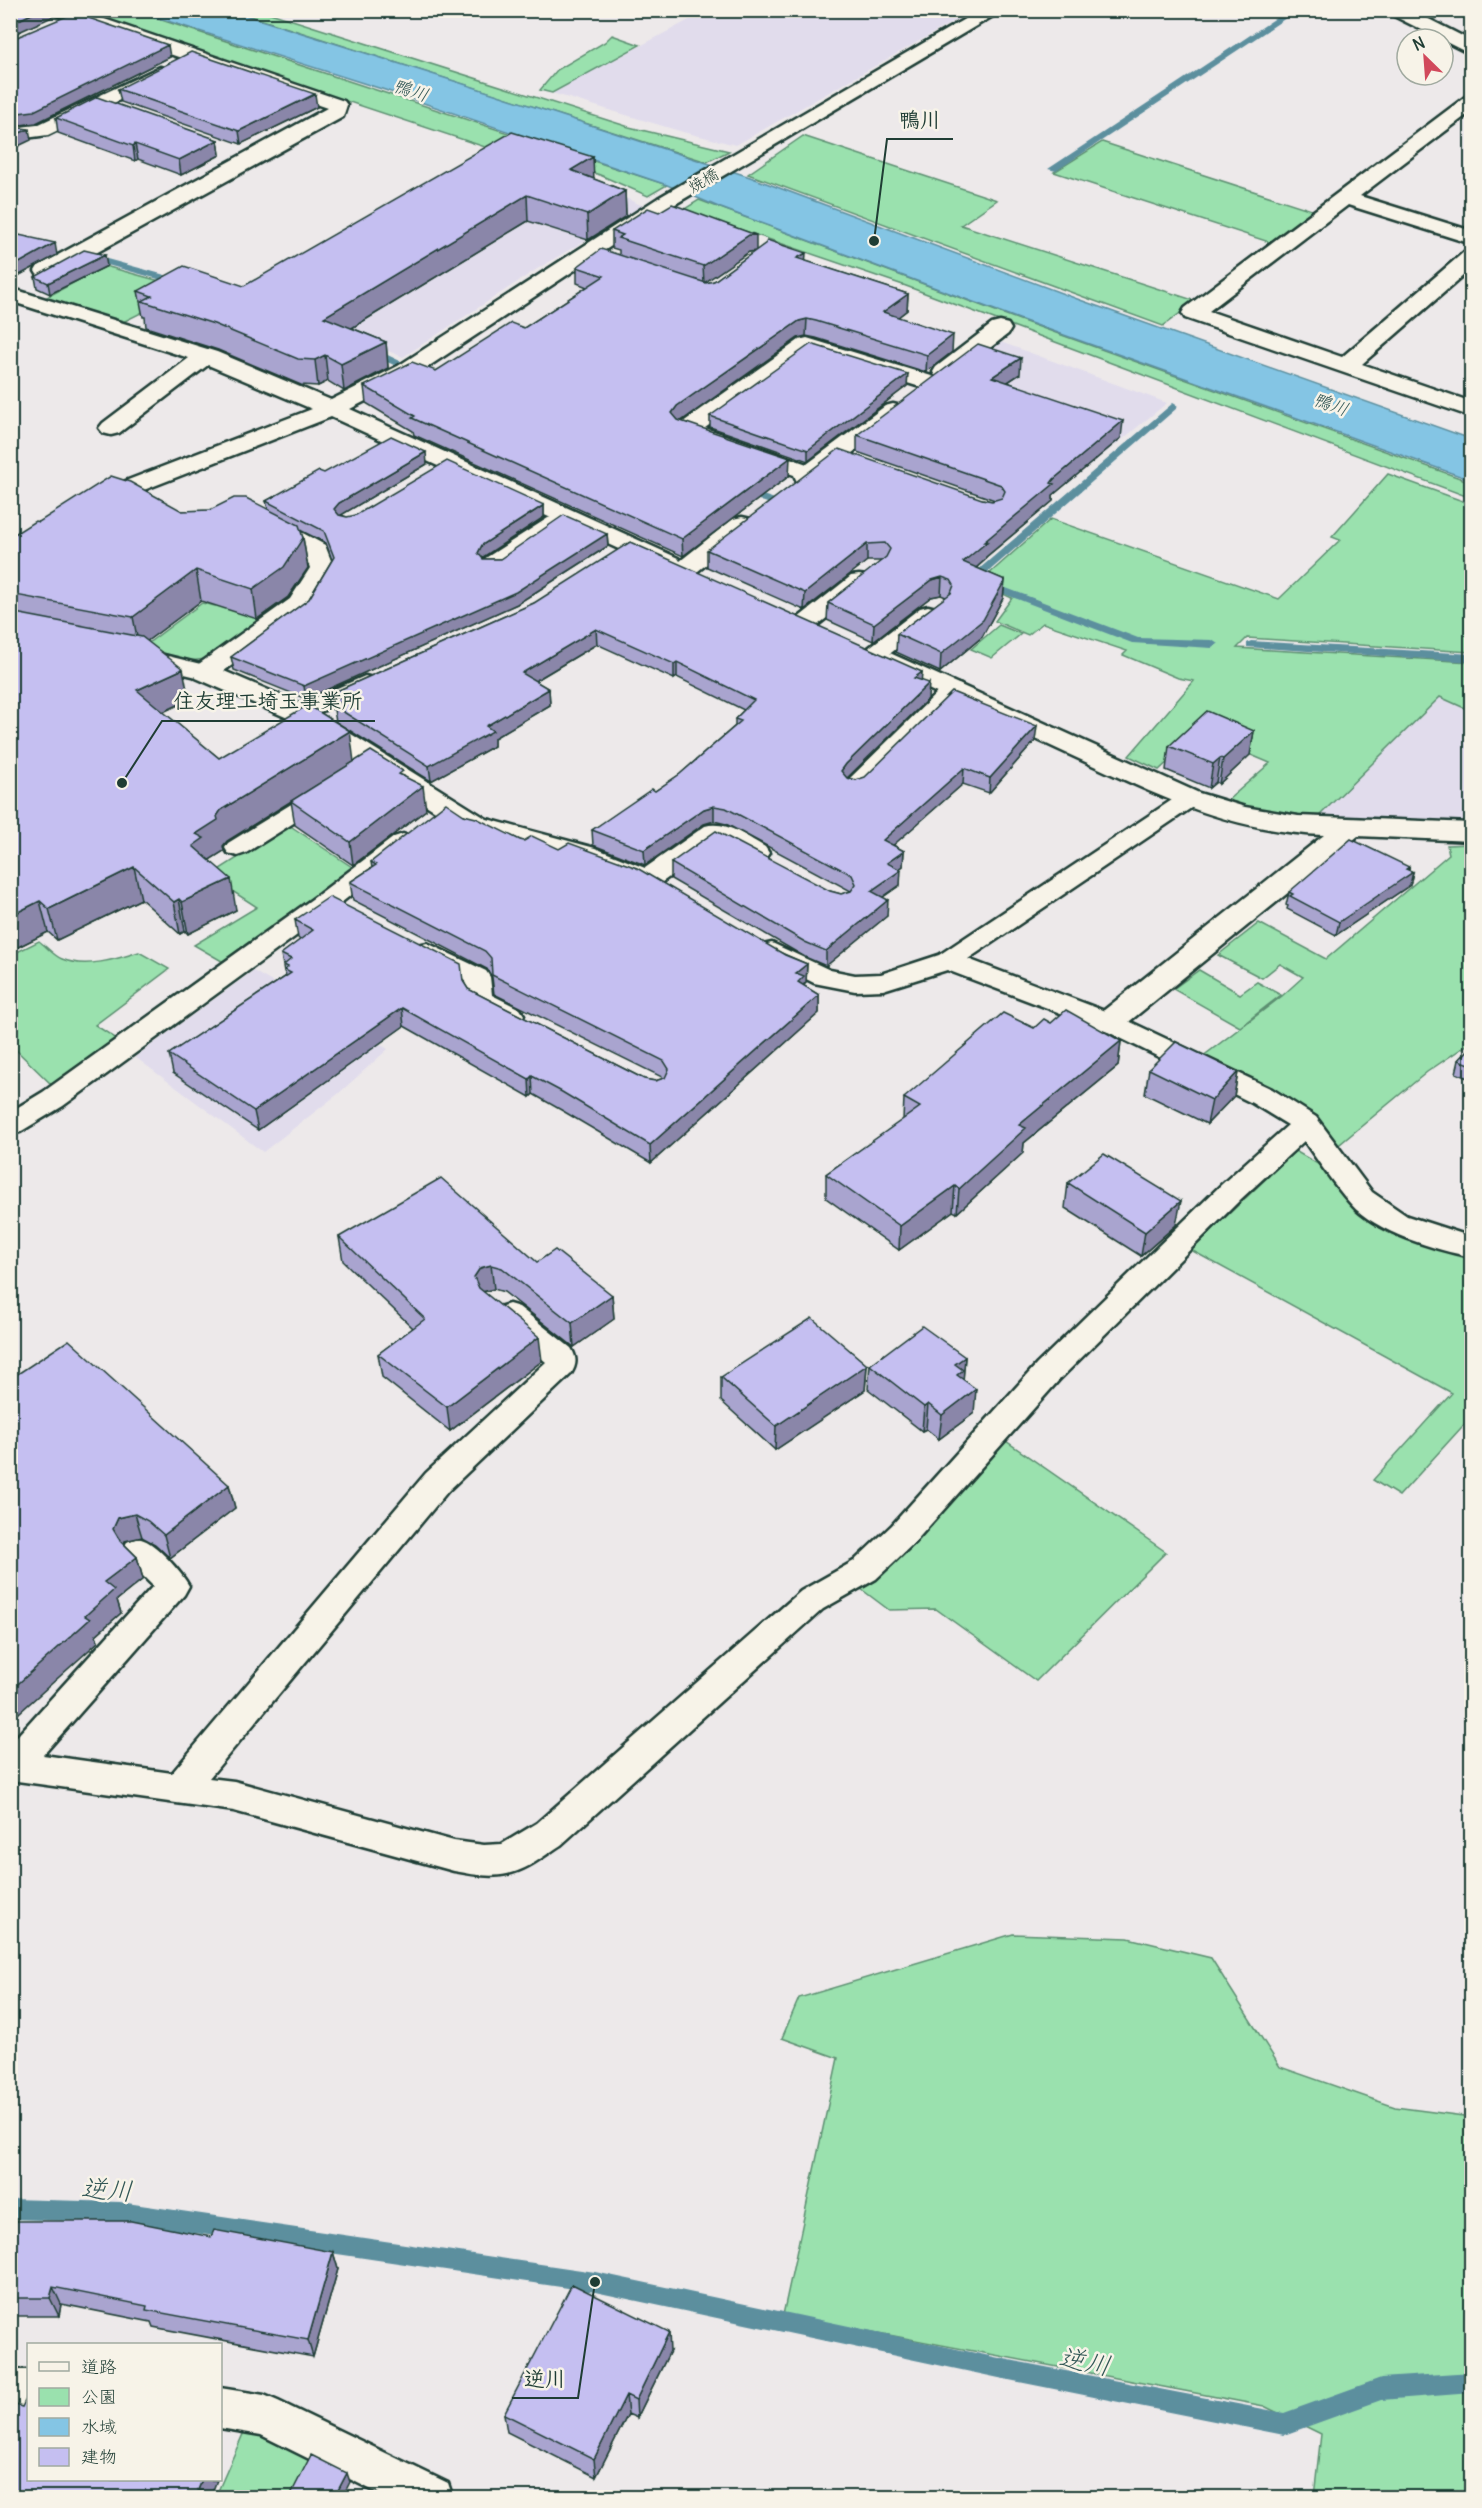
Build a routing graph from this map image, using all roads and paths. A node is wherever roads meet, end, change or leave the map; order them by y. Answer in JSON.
{"nodes":[{"id":1,"x":994,"y":10,"type":"edge"},
{"id":2,"x":1396,"y":10,"type":"edge"},
{"id":3,"x":63,"y":17,"type":"edge"},
{"id":4,"x":1467,"y":43,"type":"edge"},
{"id":5,"x":193,"y":55,"type":"junction"},
{"id":6,"x":100,"y":103,"type":"junction"},
{"id":7,"x":1467,"y":109,"type":"edge"},
{"id":8,"x":124,"y":112,"type":"edge"},
{"id":9,"x":10,"y":130,"type":"edge"},
{"id":10,"x":232,"y":150,"type":"dead end"},
{"id":11,"x":254,"y":158,"type":"junction"},
{"id":12,"x":1347,"y":198,"type":"junction"},
{"id":13,"x":1472,"y":238,"type":"edge"},
{"id":14,"x":589,"y":253,"type":"junction"},
{"id":15,"x":1472,"y":256,"type":"edge"},
{"id":16,"x":610,"y":260,"type":"edge"},
{"id":17,"x":10,"y":293,"type":"edge"},
{"id":18,"x":1000,"y":329,"type":"dead end"},
{"id":19,"x":205,"y":356,"type":"junction"},
{"id":20,"x":1346,"y":366,"type":"junction"},
{"id":21,"x":930,"y":383,"type":"junction"},
{"id":22,"x":332,"y":409,"type":"junction"},
{"id":23,"x":1472,"y":410,"type":"edge"},
{"id":24,"x":111,"y":428,"type":"dead end"},
{"id":25,"x":811,"y":473,"type":"junction"},
{"id":26,"x":792,"y":487,"type":"edge"},
{"id":27,"x":762,"y":510,"type":"edge"},
{"id":28,"x":76,"y":514,"type":"edge"},
{"id":29,"x":564,"y":516,"type":"junction"},
{"id":30,"x":244,"y":518,"type":"edge"},
{"id":31,"x":492,"y":564,"type":"edge"},
{"id":32,"x":876,"y":568,"type":"edge"},
{"id":33,"x":940,"y":604,"type":"edge"},
{"id":34,"x":796,"y":618,"type":"joint"},
{"id":35,"x":119,"y":653,"type":"edge"},
{"id":36,"x":875,"y":654,"type":"junction"},
{"id":37,"x":206,"y":672,"type":"junction"},
{"id":38,"x":385,"y":674,"type":"edge"},
{"id":39,"x":953,"y":690,"type":"junction"},
{"id":40,"x":299,"y":712,"type":"junction"},
{"id":41,"x":360,"y":771,"type":"junction"},
{"id":42,"x":855,"y":786,"type":"edge"},
{"id":43,"x":1189,"y":799,"type":"junction"},
{"id":44,"x":432,"y":819,"type":"junction"},
{"id":45,"x":1350,"y":828,"type":"junction"},
{"id":46,"x":1472,"y":832,"type":"edge"},
{"id":47,"x":237,"y":848,"type":"dead end"},
{"id":48,"x":777,"y":865,"type":"edge"},
{"id":49,"x":402,"y":939,"type":"edge"},
{"id":50,"x":756,"y":942,"type":"edge"},
{"id":51,"x":948,"y":961,"type":"junction"},
{"id":52,"x":1109,"y":1022,"type":"junction"},
{"id":53,"x":532,"y":1025,"type":"edge"},
{"id":54,"x":1306,"y":1124,"type":"junction"},
{"id":55,"x":10,"y":1125,"type":"edge"},
{"id":56,"x":1472,"y":1247,"type":"edge"},
{"id":57,"x":493,"y":1302,"type":"edge"},
{"id":58,"x":138,"y":1551,"type":"dead end"},
{"id":59,"x":12,"y":1765,"type":"edge"},
{"id":60,"x":181,"y":1787,"type":"junction"},
{"id":61,"x":10,"y":2390,"type":"edge"},
{"id":62,"x":27,"y":2390,"type":"edge"},
{"id":63,"x":222,"y":2408,"type":"edge"},
{"id":64,"x":433,"y":2498,"type":"edge"}],
"edges":[{"from":1,"to":14,"type":"street","name":"焼橋"},
{"from":2,"to":4,"type":"street"},
{"from":3,"to":5,"type":"street"},
{"from":5,"to":6,"type":"street"},
{"from":5,"to":11,"type":"street"},
{"from":6,"to":8,"type":"street"},
{"from":6,"to":9,"type":"street"},
{"from":7,"to":12,"type":"street"},
{"from":10,"to":11,"type":"street"},
{"from":11,"to":17,"type":"street"},
{"from":12,"to":13,"type":"street"},
{"from":12,"to":20,"type":"street"},
{"from":14,"to":16,"type":"lane"},
{"from":14,"to":22,"type":"street","name":"焼橋"},
{"from":15,"to":20,"type":"street"},
{"from":17,"to":19,"type":"street"},
{"from":18,"to":21,"type":"street"},
{"from":19,"to":22,"type":"street"},
{"from":19,"to":24,"type":"street"},
{"from":20,"to":23,"type":"street"},
{"from":21,"to":25,"type":"street"},
{"from":21,"to":25,"type":"street"},
{"from":22,"to":28,"type":"street","name":"焼橋"},
{"from":22,"to":29,"type":"street"},
{"from":25,"to":26,"type":"street"},
{"from":27,"to":29,"type":"street"},
{"from":29,"to":31,"type":"lane"},
{"from":30,"to":37,"type":"street"},
{"from":32,"to":34,"type":"lane"},
{"from":33,"to":36,"type":"lane"},
{"from":34,"to":36,"type":"street"},
{"from":35,"to":37,"type":"lane"},
{"from":36,"to":39,"type":"street"},
{"from":37,"to":40,"type":"street"},
{"from":38,"to":40,"type":"lane"},
{"from":39,"to":42,"type":"lane"},
{"from":39,"to":43,"type":"street"},
{"from":40,"to":41,"type":"street"},
{"from":41,"to":44,"type":"street"},
{"from":41,"to":47,"type":"lane"},
{"from":43,"to":45,"type":"street"},
{"from":43,"to":51,"type":"lane"},
{"from":44,"to":48,"type":"street"},
{"from":44,"to":55,"type":"lane"},
{"from":45,"to":46,"type":"street"},
{"from":45,"to":52,"type":"street"},
{"from":49,"to":53,"type":"lane"},
{"from":50,"to":51,"type":"lane"},
{"from":51,"to":52,"type":"lane"},
{"from":52,"to":54,"type":"lane"},
{"from":54,"to":56,"type":"lane"},
{"from":54,"to":60,"type":"lane"},
{"from":57,"to":60,"type":"lane"},
{"from":58,"to":59,"type":"lane"},
{"from":59,"to":60,"type":"lane"},
{"from":61,"to":62,"type":"lane"},
{"from":63,"to":64,"type":"lane"}]}
